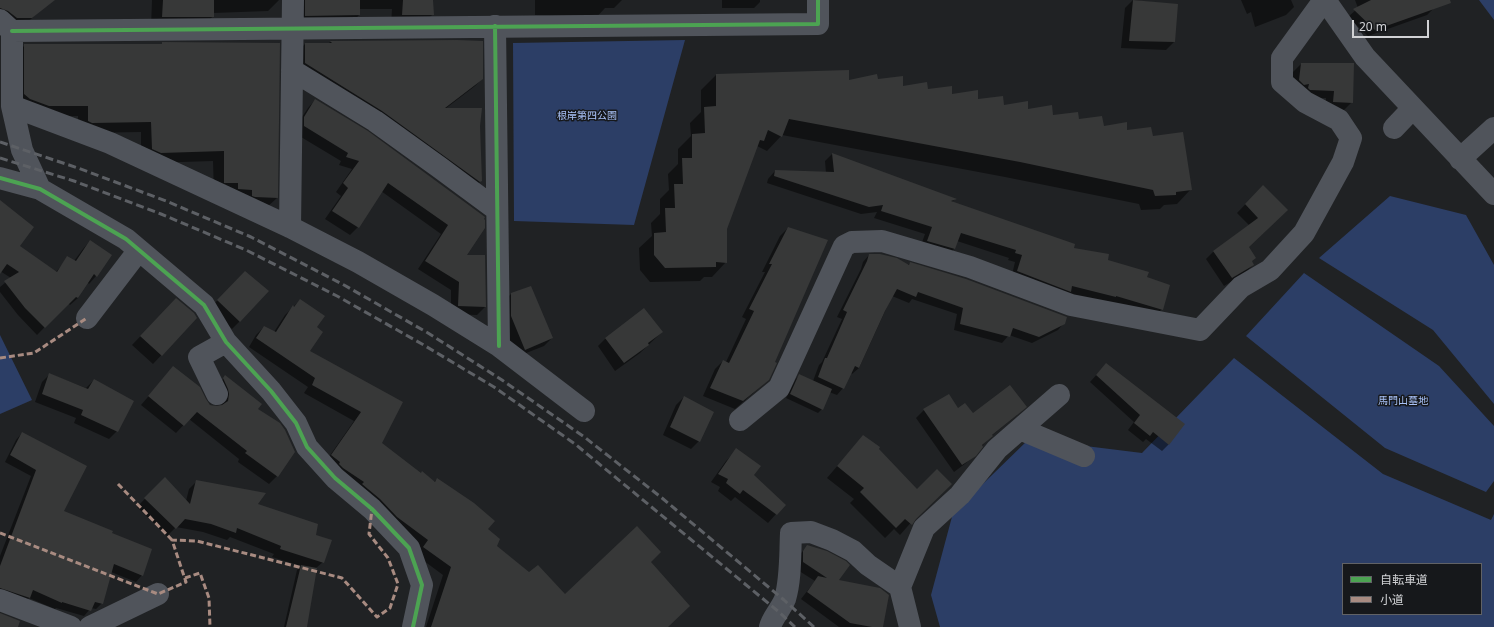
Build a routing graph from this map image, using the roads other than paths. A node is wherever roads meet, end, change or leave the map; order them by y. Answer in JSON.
{"nodes":[{"id":1,"x":293,"y":0,"type":"edge"},
{"id":2,"x":818,"y":0,"type":"edge"},
{"id":3,"x":1325,"y":0,"type":"edge"},
{"id":4,"x":6,"y":25,"type":"edge"},
{"id":5,"x":494,"y":26,"type":"junction"},
{"id":6,"x":292,"y":28,"type":"junction"},
{"id":7,"x":292,"y":70,"type":"junction"},
{"id":8,"x":12,"y":106,"type":"junction"},
{"id":9,"x":1413,"y":108,"type":"junction"},
{"id":10,"x":1394,"y":128,"type":"dead end"},
{"id":11,"x":1494,"y":128,"type":"edge"},
{"id":12,"x":1460,"y":159,"type":"junction"},
{"id":13,"x":0,"y":178,"type":"edge"},
{"id":14,"x":40,"y":189,"type":"junction"},
{"id":15,"x":1494,"y":194,"type":"edge"},
{"id":16,"x":497,"y":210,"type":"junction"},
{"id":17,"x":290,"y":227,"type":"junction"},
{"id":18,"x":139,"y":250,"type":"junction"},
{"id":19,"x":87,"y":318,"type":"dead end"},
{"id":20,"x":226,"y":342,"type":"junction"},
{"id":21,"x":499,"y":346,"type":"junction"},
{"id":22,"x":217,"y":394,"type":"dead end"},
{"id":23,"x":1059,"y":395,"type":"dead end"},
{"id":24,"x":584,"y":411,"type":"dead end"},
{"id":25,"x":740,"y":420,"type":"dead end"},
{"id":26,"x":1020,"y":429,"type":"junction"},
{"id":27,"x":1084,"y":456,"type":"dead end"},
{"id":28,"x":900,"y":587,"type":"junction"},
{"id":29,"x":158,"y":594,"type":"dead end"},
{"id":30,"x":0,"y":600,"type":"edge"},
{"id":31,"x":117,"y":621,"type":"edge"},
{"id":32,"x":71,"y":627,"type":"edge"},
{"id":33,"x":90,"y":627,"type":"edge"},
{"id":34,"x":413,"y":627,"type":"edge"},
{"id":35,"x":770,"y":627,"type":"edge"},
{"id":36,"x":910,"y":627,"type":"edge"}],
"edges":[{"from":1,"to":6,"type":"street"},
{"from":2,"to":5,"type":"street"},
{"from":3,"to":9,"type":"street"},
{"from":3,"to":25,"type":"street"},
{"from":4,"to":6,"type":"street"},
{"from":4,"to":8,"type":"street"},
{"from":5,"to":6,"type":"street"},
{"from":5,"to":16,"type":"street"},
{"from":6,"to":7,"type":"street"},
{"from":7,"to":16,"type":"street"},
{"from":7,"to":17,"type":"street"},
{"from":8,"to":14,"type":"street"},
{"from":8,"to":17,"type":"street"},
{"from":9,"to":10,"type":"street"},
{"from":9,"to":12,"type":"street"},
{"from":11,"to":12,"type":"street"},
{"from":12,"to":15,"type":"street"},
{"from":13,"to":14,"type":"street"},
{"from":14,"to":18,"type":"street"},
{"from":16,"to":21,"type":"street"},
{"from":17,"to":21,"type":"street"},
{"from":18,"to":19,"type":"street"},
{"from":18,"to":20,"type":"street"},
{"from":20,"to":22,"type":"street"},
{"from":20,"to":34,"type":"street"},
{"from":21,"to":24,"type":"street"},
{"from":23,"to":26,"type":"street"},
{"from":26,"to":27,"type":"street"},
{"from":26,"to":28,"type":"street"},
{"from":28,"to":35,"type":"street"},
{"from":28,"to":36,"type":"street"},
{"from":29,"to":31,"type":"street"},
{"from":30,"to":32,"type":"street"},
{"from":31,"to":33,"type":"street"}]}
